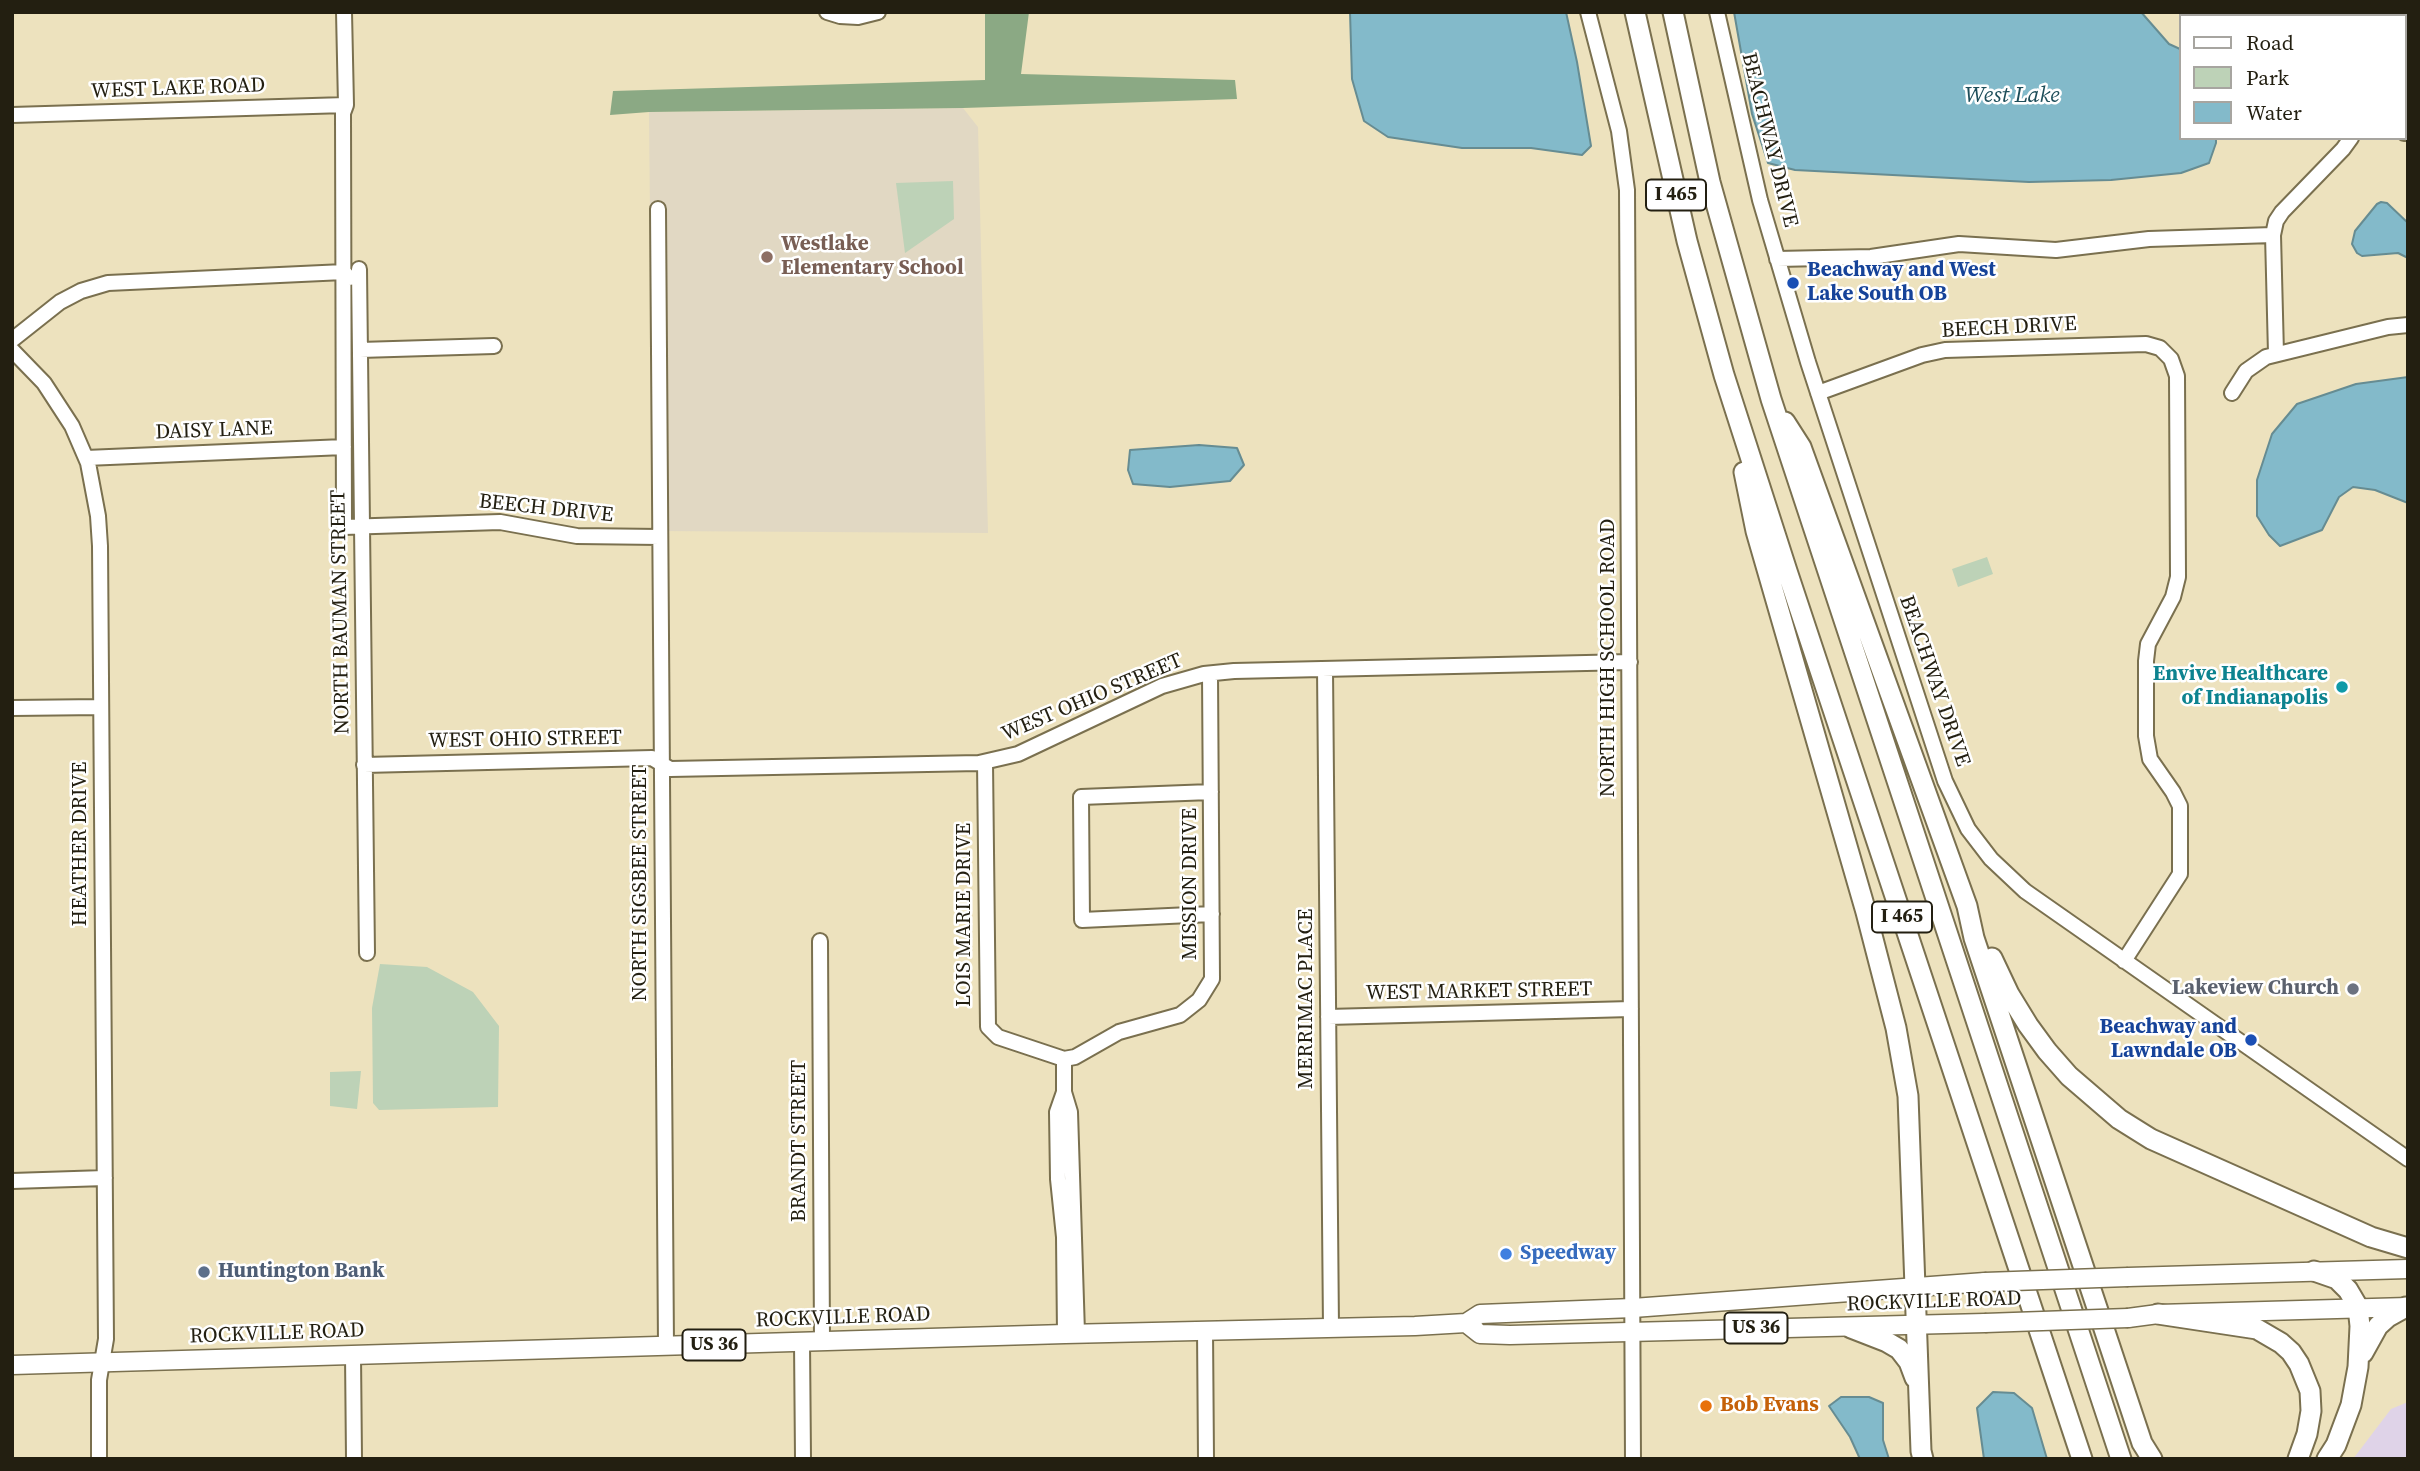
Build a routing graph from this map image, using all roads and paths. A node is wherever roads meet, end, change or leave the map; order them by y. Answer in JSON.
{"nodes":[{"id":1,"x":344,"y":12,"type":"edge"},
{"id":2,"x":827,"y":12,"type":"edge"},
{"id":3,"x":878,"y":12,"type":"edge"},
{"id":4,"x":1588,"y":12,"type":"edge"},
{"id":5,"x":1635,"y":12,"type":"edge"},
{"id":6,"x":1673,"y":12,"type":"edge"},
{"id":7,"x":1717,"y":12,"type":"edge"},
{"id":8,"x":346,"y":105,"type":"junction"},
{"id":9,"x":12,"y":115,"type":"edge"},
{"id":10,"x":2350,"y":140,"type":"edge"},
{"id":11,"x":658,"y":209,"type":"dead end"},
{"id":12,"x":2273,"y":235,"type":"junction"},
{"id":13,"x":1777,"y":259,"type":"junction"},
{"id":14,"x":359,"y":269,"type":"dead end"},
{"id":15,"x":344,"y":272,"type":"junction"},
{"id":16,"x":359,"y":289,"type":"junction"},
{"id":17,"x":2408,"y":325,"type":"edge"},
{"id":18,"x":12,"y":340,"type":"edge"},
{"id":19,"x":494,"y":346,"type":"dead end"},
{"id":20,"x":12,"y":350,"type":"edge"},
{"id":21,"x":360,"y":350,"type":"junction"},
{"id":22,"x":2276,"y":354,"type":"junction"},
{"id":23,"x":1724,"y":375,"type":"junction"},
{"id":24,"x":1818,"y":393,"type":"junction"},
{"id":25,"x":2232,"y":393,"type":"dead end"},
{"id":26,"x":1770,"y":399,"type":"junction"},
{"id":27,"x":344,"y":447,"type":"junction"},
{"id":28,"x":86,"y":458,"type":"junction"},
{"id":29,"x":360,"y":526,"type":"junction"},
{"id":30,"x":344,"y":527,"type":"joint"},
{"id":31,"x":660,"y":537,"type":"junction"},
{"id":32,"x":1630,"y":662,"type":"junction"},
{"id":33,"x":1325,"y":669,"type":"junction"},
{"id":34,"x":1210,"y":674,"type":"junction"},
{"id":35,"x":101,"y":706,"type":"junction"},
{"id":36,"x":12,"y":708,"type":"edge"},
{"id":37,"x":985,"y":762,"type":"junction"},
{"id":38,"x":661,"y":764,"type":"junction"},
{"id":39,"x":365,"y":765,"type":"junction"},
{"id":40,"x":1211,"y":792,"type":"junction"},
{"id":41,"x":1967,"y":906,"type":"junction"},
{"id":42,"x":1212,"y":914,"type":"junction"},
{"id":43,"x":820,"y":941,"type":"dead end"},
{"id":44,"x":367,"y":953,"type":"dead end"},
{"id":45,"x":2124,"y":961,"type":"junction"},
{"id":46,"x":1631,"y":1009,"type":"junction"},
{"id":47,"x":1328,"y":1017,"type":"junction"},
{"id":48,"x":1064,"y":1059,"type":"junction"},
{"id":49,"x":2408,"y":1159,"type":"edge"},
{"id":50,"x":105,"y":1178,"type":"junction"},
{"id":51,"x":12,"y":1181,"type":"edge"},
{"id":52,"x":2408,"y":1248,"type":"edge"},
{"id":53,"x":2408,"y":1269,"type":"edge"},
{"id":54,"x":2314,"y":1271,"type":"junction"},
{"id":55,"x":1916,"y":1287,"type":"junction"},
{"id":56,"x":2358,"y":1307,"type":"junction"},
{"id":57,"x":2407,"y":1307,"type":"edge"},
{"id":58,"x":1633,"y":1308,"type":"junction"},
{"id":59,"x":2158,"y":1314,"type":"junction"},
{"id":60,"x":1466,"y":1323,"type":"junction"},
{"id":61,"x":1917,"y":1325,"type":"junction"},
{"id":62,"x":1331,"y":1328,"type":"junction"},
{"id":63,"x":1852,"y":1328,"type":"junction"},
{"id":64,"x":1205,"y":1330,"type":"junction"},
{"id":65,"x":1633,"y":1331,"type":"junction"},
{"id":66,"x":1071,"y":1334,"type":"junction"},
{"id":67,"x":822,"y":1341,"type":"junction"},
{"id":68,"x":802,"y":1342,"type":"junction"},
{"id":69,"x":666,"y":1346,"type":"junction"},
{"id":70,"x":354,"y":1354,"type":"junction"},
{"id":71,"x":102,"y":1363,"type":"junction"},
{"id":72,"x":12,"y":1365,"type":"edge"},
{"id":73,"x":2358,"y":1367,"type":"junction"},
{"id":74,"x":1919,"y":1389,"type":"junction"},
{"id":75,"x":99,"y":1459,"type":"edge"},
{"id":76,"x":354,"y":1459,"type":"edge"},
{"id":77,"x":803,"y":1459,"type":"edge"},
{"id":78,"x":1206,"y":1459,"type":"edge"},
{"id":79,"x":1633,"y":1459,"type":"edge"},
{"id":80,"x":1923,"y":1459,"type":"edge"},
{"id":81,"x":2082,"y":1459,"type":"edge"},
{"id":82,"x":2121,"y":1459,"type":"edge"},
{"id":83,"x":2152,"y":1459,"type":"edge"},
{"id":84,"x":2298,"y":1459,"type":"edge"},
{"id":85,"x":2327,"y":1459,"type":"edge"}],
"edges":[{"from":1,"to":8,"type":"street","name":"NORTH BAUMAN STREET"},
{"from":2,"to":3,"type":"street"},
{"from":4,"to":32,"type":"street","name":"NORTH HIGH SCHOOL ROAD"},
{"from":5,"to":23,"type":"highway","number":"I 465"},
{"from":6,"to":26,"type":"highway","number":"I 465"},
{"from":7,"to":13,"type":"street","name":"BEACHWAY DRIVE"},
{"from":8,"to":9,"type":"street","name":"WEST LAKE ROAD"},
{"from":8,"to":15,"type":"street","name":"NORTH BAUMAN STREET"},
{"from":10,"to":12,"type":"street"},
{"from":11,"to":31,"type":"street","name":"NORTH SIGSBEE STREET"},
{"from":12,"to":13,"type":"street"},
{"from":12,"to":22,"type":"street"},
{"from":13,"to":24,"type":"street","name":"BEACHWAY DRIVE"},
{"from":14,"to":16,"type":"street","name":"NORTH BAUMAN STREET"},
{"from":15,"to":16,"type":"street"},
{"from":15,"to":18,"type":"street"},
{"from":15,"to":27,"type":"street","name":"NORTH BAUMAN STREET"},
{"from":16,"to":21,"type":"street","name":"NORTH BAUMAN STREET"},
{"from":17,"to":22,"type":"street"},
{"from":19,"to":21,"type":"street"},
{"from":20,"to":28,"type":"street","name":"HEATHER DRIVE"},
{"from":21,"to":29,"type":"street","name":"NORTH BAUMAN STREET"},
{"from":22,"to":25,"type":"street"},
{"from":23,"to":55,"type":"highway"},
{"from":23,"to":81,"type":"highway","number":"I 465"},
{"from":24,"to":45,"type":"street","name":"BEACHWAY DRIVE"},
{"from":24,"to":45,"type":"street","name":"BEECH DRIVE"},
{"from":26,"to":41,"type":"highway"},
{"from":26,"to":82,"type":"highway","number":"I 465"},
{"from":27,"to":28,"type":"street","name":"DAISY LANE"},
{"from":27,"to":30,"type":"street","name":"NORTH BAUMAN STREET"},
{"from":28,"to":35,"type":"street","name":"HEATHER DRIVE"},
{"from":29,"to":30,"type":"street","name":"BEECH DRIVE"},
{"from":29,"to":31,"type":"street","name":"BEECH DRIVE"},
{"from":29,"to":39,"type":"street","name":"NORTH BAUMAN STREET"},
{"from":31,"to":38,"type":"street","name":"NORTH SIGSBEE STREET"},
{"from":32,"to":33,"type":"street","name":"WEST OHIO STREET"},
{"from":32,"to":46,"type":"street","name":"NORTH HIGH SCHOOL ROAD"},
{"from":33,"to":34,"type":"street","name":"WEST OHIO STREET"},
{"from":33,"to":47,"type":"street","name":"MERRIMAC PLACE"},
{"from":34,"to":37,"type":"street","name":"WEST OHIO STREET"},
{"from":34,"to":40,"type":"street","name":"MISSION DRIVE"},
{"from":35,"to":36,"type":"street"},
{"from":35,"to":50,"type":"street","name":"HEATHER DRIVE"},
{"from":37,"to":38,"type":"street","name":"WEST OHIO STREET"},
{"from":37,"to":48,"type":"street","name":"LOIS MARIE DRIVE"},
{"from":38,"to":39,"type":"street","name":"WEST OHIO STREET"},
{"from":38,"to":69,"type":"street","name":"NORTH SIGSBEE STREET"},
{"from":39,"to":44,"type":"street","name":"NORTH BAUMAN STREET"},
{"from":40,"to":42,"type":"street","name":"MISSION DRIVE"},
{"from":40,"to":42,"type":"street"},
{"from":41,"to":52,"type":"highway"},
{"from":41,"to":83,"type":"highway"},
{"from":42,"to":48,"type":"street","name":"MISSION DRIVE"},
{"from":43,"to":67,"type":"street","name":"BRANDT STREET"},
{"from":45,"to":49,"type":"street","name":"BEACHWAY DRIVE"},
{"from":46,"to":47,"type":"street","name":"WEST MARKET STREET"},
{"from":46,"to":58,"type":"street","name":"NORTH HIGH SCHOOL ROAD"},
{"from":47,"to":62,"type":"street","name":"MERRIMAC PLACE"},
{"from":48,"to":66,"type":"street"},
{"from":50,"to":51,"type":"street"},
{"from":50,"to":71,"type":"street","name":"HEATHER DRIVE"},
{"from":53,"to":54,"type":"main road","name":"ROCKVILLE ROAD"},
{"from":54,"to":55,"type":"main road","name":"ROCKVILLE ROAD","number":"US 36","bridge":true},
{"from":54,"to":56,"type":"highway","number":"US 36"},
{"from":55,"to":58,"type":"main road","name":"ROCKVILLE ROAD","number":"US 36"},
{"from":55,"to":61,"type":"highway"},
{"from":56,"to":57,"type":"main road","name":"ROCKVILLE ROAD"},
{"from":56,"to":59,"type":"main road","name":"ROCKVILLE ROAD"},
{"from":56,"to":73,"type":"highway"},
{"from":57,"to":73,"type":"highway"},
{"from":58,"to":60,"type":"main road","name":"ROCKVILLE ROAD","number":"US 36"},
{"from":58,"to":65,"type":"street","name":"NORTH HIGH SCHOOL ROAD"},
{"from":59,"to":61,"type":"main road","name":"ROCKVILLE ROAD","bridge":true},
{"from":59,"to":84,"type":"highway"},
{"from":60,"to":62,"type":"main road","name":"ROCKVILLE ROAD","number":"US 36"},
{"from":60,"to":65,"type":"main road","name":"ROCKVILLE ROAD","number":"US 36"},
{"from":61,"to":63,"type":"main road","name":"ROCKVILLE ROAD"},
{"from":61,"to":74,"type":"highway"},
{"from":62,"to":64,"type":"main road","name":"ROCKVILLE ROAD","number":"US 36"},
{"from":63,"to":65,"type":"main road","name":"ROCKVILLE ROAD","number":"US 36"},
{"from":63,"to":74,"type":"highway","number":"US 36"},
{"from":64,"to":66,"type":"main road","name":"ROCKVILLE ROAD","number":"US 36"},
{"from":64,"to":78,"type":"street"},
{"from":65,"to":79,"type":"street","name":"NORTH HIGH SCHOOL ROAD"},
{"from":66,"to":67,"type":"main road","name":"ROCKVILLE ROAD","number":"US 36"},
{"from":67,"to":68,"type":"main road","name":"ROCKVILLE ROAD","number":"US 36"},
{"from":68,"to":69,"type":"main road","name":"ROCKVILLE ROAD","number":"US 36"},
{"from":68,"to":77,"type":"street"},
{"from":69,"to":70,"type":"main road","name":"ROCKVILLE ROAD","number":"US 36"},
{"from":70,"to":71,"type":"main road","name":"ROCKVILLE ROAD","number":"US 36"},
{"from":70,"to":76,"type":"street"},
{"from":71,"to":72,"type":"main road","name":"ROCKVILLE ROAD","number":"US 36"},
{"from":71,"to":75,"type":"street","name":"HEATHER DRIVE"},
{"from":73,"to":85,"type":"highway"},
{"from":74,"to":80,"type":"highway","number":"US 36"}]}
